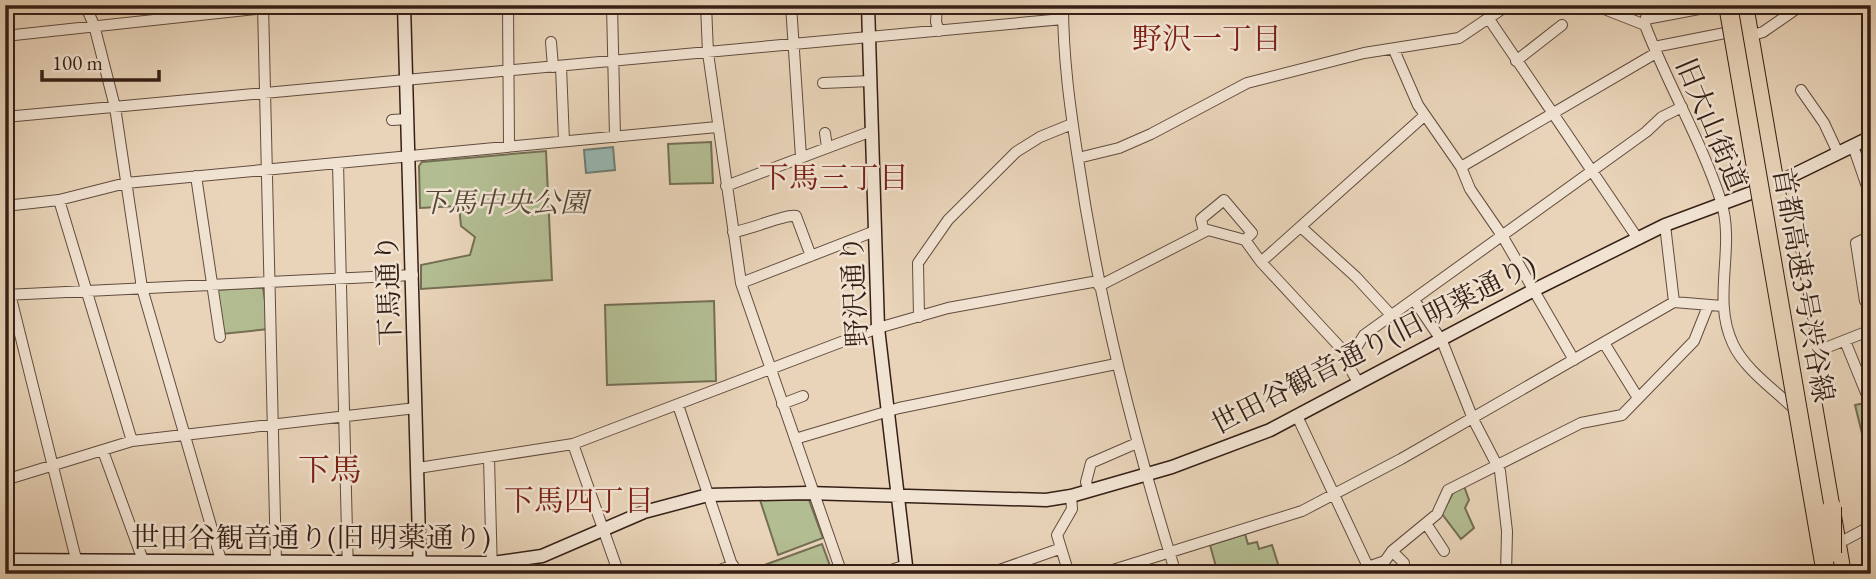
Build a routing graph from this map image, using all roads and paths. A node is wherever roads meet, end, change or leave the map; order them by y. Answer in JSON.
{"nodes":[{"id":1,"x":85,"y":5,"type":"edge"},
{"id":2,"x":294,"y":5,"type":"edge"},
{"id":3,"x":404,"y":5,"type":"edge"},
{"id":4,"x":508,"y":5,"type":"edge"},
{"id":5,"x":612,"y":5,"type":"edge"},
{"id":6,"x":706,"y":5,"type":"edge"},
{"id":7,"x":791,"y":5,"type":"edge"},
{"id":8,"x":868,"y":5,"type":"edge"},
{"id":9,"x":937,"y":5,"type":"edge"},
{"id":10,"x":1063,"y":5,"type":"edge"},
{"id":11,"x":1508,"y":5,"type":"edge"},
{"id":12,"x":1594,"y":5,"type":"edge"},
{"id":13,"x":1648,"y":5,"type":"edge"},
{"id":14,"x":1720,"y":5,"type":"edge"},
{"id":15,"x":1728,"y":5,"type":"edge"},
{"id":16,"x":1738,"y":5,"type":"edge"},
{"id":17,"x":1744,"y":5,"type":"edge"},
{"id":18,"x":1802,"y":5,"type":"edge"},
{"id":19,"x":263,"y":7,"type":"edge"},
{"id":20,"x":183,"y":10,"type":"edge"},
{"id":21,"x":1063,"y":19,"type":"junction"},
{"id":22,"x":1489,"y":19,"type":"junction"},
{"id":23,"x":1645,"y":22,"type":"junction"},
{"id":24,"x":94,"y":25,"type":"junction"},
{"id":25,"x":1562,"y":25,"type":"dead end"},
{"id":26,"x":939,"y":31,"type":"junction"},
{"id":27,"x":1725,"y":33,"type":"junction"},
{"id":28,"x":5,"y":36,"type":"edge"},
{"id":29,"x":1749,"y":36,"type":"junction"},
{"id":30,"x":869,"y":38,"type":"junction"},
{"id":31,"x":551,"y":42,"type":"dead end"},
{"id":32,"x":792,"y":44,"type":"junction"},
{"id":33,"x":1394,"y":50,"type":"junction"},
{"id":34,"x":1655,"y":50,"type":"junction"},
{"id":35,"x":708,"y":53,"type":"junction"},
{"id":36,"x":1516,"y":61,"type":"junction"},
{"id":37,"x":613,"y":62,"type":"junction"},
{"id":38,"x":557,"y":67,"type":"junction"},
{"id":39,"x":510,"y":71,"type":"junction"},
{"id":40,"x":408,"y":80,"type":"junction"},
{"id":41,"x":871,"y":81,"type":"junction"},
{"id":42,"x":823,"y":83,"type":"dead end"},
{"id":43,"x":1801,"y":90,"type":"dead end"},
{"id":44,"x":266,"y":94,"type":"junction"},
{"id":45,"x":116,"y":107,"type":"junction"},
{"id":46,"x":1682,"y":107,"type":"junction"},
{"id":47,"x":1552,"y":115,"type":"junction"},
{"id":48,"x":1424,"y":116,"type":"junction"},
{"id":49,"x":5,"y":117,"type":"edge"},
{"id":50,"x":408,"y":119,"type":"junction"},
{"id":51,"x":391,"y":120,"type":"dead end"},
{"id":52,"x":1072,"y":124,"type":"junction"},
{"id":53,"x":717,"y":127,"type":"junction"},
{"id":54,"x":872,"y":131,"type":"junction"},
{"id":55,"x":825,"y":133,"type":"dead end"},
{"id":56,"x":615,"y":137,"type":"junction"},
{"id":57,"x":1871,"y":137,"type":"edge"},
{"id":58,"x":564,"y":141,"type":"junction"},
{"id":59,"x":509,"y":146,"type":"junction"},
{"id":60,"x":1853,"y":146,"type":"junction"},
{"id":61,"x":827,"y":147,"type":"junction"},
{"id":62,"x":1838,"y":153,"type":"junction"},
{"id":63,"x":410,"y":156,"type":"junction"},
{"id":64,"x":801,"y":157,"type":"junction"},
{"id":65,"x":1078,"y":158,"type":"junction"},
{"id":66,"x":338,"y":163,"type":"junction"},
{"id":67,"x":1461,"y":167,"type":"junction"},
{"id":68,"x":267,"y":170,"type":"junction"},
{"id":69,"x":1593,"y":172,"type":"junction"},
{"id":70,"x":196,"y":176,"type":"junction"},
{"id":71,"x":126,"y":183,"type":"junction"},
{"id":72,"x":1774,"y":184,"type":"junction"},
{"id":73,"x":726,"y":186,"type":"junction"},
{"id":74,"x":1755,"y":191,"type":"junction"},
{"id":75,"x":1871,"y":198,"type":"edge"},
{"id":76,"x":59,"y":200,"type":"junction"},
{"id":77,"x":1721,"y":203,"type":"junction"},
{"id":78,"x":5,"y":206,"type":"edge"},
{"id":79,"x":1665,"y":225,"type":"junction"},
{"id":80,"x":1302,"y":228,"type":"junction"},
{"id":81,"x":875,"y":231,"type":"junction"},
{"id":82,"x":733,"y":232,"type":"junction"},
{"id":83,"x":1204,"y":232,"type":"junction"},
{"id":84,"x":1871,"y":236,"type":"edge"},
{"id":85,"x":1503,"y":237,"type":"junction"},
{"id":86,"x":1639,"y":239,"type":"junction"},
{"id":87,"x":1245,"y":240,"type":"junction"},
{"id":88,"x":811,"y":256,"type":"junction"},
{"id":89,"x":1261,"y":262,"type":"junction"},
{"id":90,"x":5,"y":274,"type":"edge"},
{"id":91,"x":413,"y":275,"type":"junction"},
{"id":92,"x":341,"y":278,"type":"junction"},
{"id":93,"x":270,"y":281,"type":"junction"},
{"id":94,"x":741,"y":283,"type":"junction"},
{"id":95,"x":212,"y":284,"type":"junction"},
{"id":96,"x":1098,"y":284,"type":"junction"},
{"id":97,"x":142,"y":288,"type":"junction"},
{"id":98,"x":1534,"y":290,"type":"junction"},
{"id":99,"x":86,"y":291,"type":"junction"},
{"id":100,"x":8,"y":295,"type":"edge"},
{"id":101,"x":1414,"y":300,"type":"junction"},
{"id":102,"x":1674,"y":302,"type":"junction"},
{"id":103,"x":1865,"y":302,"type":"dead end"},
{"id":104,"x":1708,"y":306,"type":"junction"},
{"id":105,"x":1723,"y":306,"type":"junction"},
{"id":106,"x":1391,"y":315,"type":"junction"},
{"id":107,"x":919,"y":317,"type":"junction"},
{"id":108,"x":878,"y":328,"type":"junction"},
{"id":109,"x":1871,"y":330,"type":"edge"},
{"id":110,"x":220,"y":337,"type":"dead end"},
{"id":111,"x":1442,"y":341,"type":"junction"},
{"id":112,"x":1845,"y":341,"type":"junction"},
{"id":113,"x":1604,"y":343,"type":"junction"},
{"id":114,"x":1805,"y":356,"type":"junction"},
{"id":115,"x":1350,"y":358,"type":"junction"},
{"id":116,"x":1574,"y":360,"type":"junction"},
{"id":117,"x":1116,"y":364,"type":"junction"},
{"id":118,"x":770,"y":368,"type":"junction"},
{"id":119,"x":1359,"y":384,"type":"junction"},
{"id":120,"x":803,"y":396,"type":"dead end"},
{"id":121,"x":1638,"y":398,"type":"junction"},
{"id":122,"x":782,"y":404,"type":"junction"},
{"id":123,"x":678,"y":405,"type":"junction"},
{"id":124,"x":1871,"y":405,"type":"edge"},
{"id":125,"x":1791,"y":406,"type":"junction"},
{"id":126,"x":416,"y":408,"type":"junction"},
{"id":127,"x":888,"y":410,"type":"junction"},
{"id":128,"x":1297,"y":416,"type":"junction"},
{"id":129,"x":344,"y":417,"type":"junction"},
{"id":130,"x":1473,"y":419,"type":"junction"},
{"id":131,"x":273,"y":425,"type":"junction"},
{"id":132,"x":184,"y":435,"type":"junction"},
{"id":133,"x":794,"y":439,"type":"junction"},
{"id":134,"x":132,"y":441,"type":"junction"},
{"id":135,"x":1137,"y":443,"type":"junction"},
{"id":136,"x":573,"y":444,"type":"junction"},
{"id":137,"x":103,"y":451,"type":"junction"},
{"id":138,"x":489,"y":458,"type":"junction"},
{"id":139,"x":53,"y":466,"type":"junction"},
{"id":140,"x":418,"y":468,"type":"junction"},
{"id":141,"x":1499,"y":469,"type":"junction"},
{"id":142,"x":1145,"y":475,"type":"junction"},
{"id":143,"x":5,"y":481,"type":"edge"},
{"id":144,"x":1089,"y":491,"type":"junction"},
{"id":145,"x":814,"y":494,"type":"junction"},
{"id":146,"x":708,"y":495,"type":"junction"},
{"id":147,"x":898,"y":496,"type":"junction"},
{"id":148,"x":1071,"y":496,"type":"junction"},
{"id":149,"x":1334,"y":496,"type":"junction"},
{"id":150,"x":1832,"y":507,"type":"junction"},
{"id":151,"x":1427,"y":525,"type":"junction"},
{"id":152,"x":1871,"y":526,"type":"edge"},
{"id":153,"x":604,"y":530,"type":"junction"},
{"id":154,"x":1839,"y":543,"type":"junction"},
{"id":155,"x":1059,"y":549,"type":"junction"},
{"id":156,"x":1392,"y":551,"type":"junction"},
{"id":157,"x":1444,"y":551,"type":"dead end"},
{"id":158,"x":1170,"y":553,"type":"junction"},
{"id":159,"x":5,"y":560,"type":"edge"},
{"id":160,"x":77,"y":561,"type":"junction"},
{"id":161,"x":144,"y":561,"type":"junction"},
{"id":162,"x":276,"y":562,"type":"junction"},
{"id":163,"x":1404,"y":564,"type":"dead end"},
{"id":164,"x":223,"y":568,"type":"edge"},
{"id":165,"x":348,"y":568,"type":"edge"},
{"id":166,"x":420,"y":568,"type":"edge"},
{"id":167,"x":492,"y":569,"type":"edge"},
{"id":168,"x":906,"y":569,"type":"edge"},
{"id":169,"x":734,"y":570,"type":"edge"},
{"id":170,"x":1370,"y":571,"type":"edge"},
{"id":171,"x":995,"y":573,"type":"edge"},
{"id":172,"x":83,"y":574,"type":"edge"},
{"id":173,"x":148,"y":574,"type":"edge"},
{"id":174,"x":619,"y":574,"type":"edge"},
{"id":175,"x":709,"y":574,"type":"edge"},
{"id":176,"x":842,"y":574,"type":"edge"},
{"id":177,"x":880,"y":574,"type":"edge"},
{"id":178,"x":1069,"y":574,"type":"edge"},
{"id":179,"x":1100,"y":574,"type":"edge"},
{"id":180,"x":1176,"y":574,"type":"edge"},
{"id":181,"x":1348,"y":574,"type":"edge"},
{"id":182,"x":1506,"y":574,"type":"edge"},
{"id":183,"x":1818,"y":574,"type":"edge"},
{"id":184,"x":1826,"y":574,"type":"edge"},
{"id":185,"x":1835,"y":574,"type":"edge"},
{"id":186,"x":1843,"y":574,"type":"edge"}],
"edges":[{"from":1,"to":24,"type":"street"},
{"from":2,"to":19,"type":"street"},
{"from":3,"to":40,"type":"street","name":"下馬通り"},
{"from":4,"to":39,"type":"street"},
{"from":5,"to":37,"type":"street"},
{"from":6,"to":35,"type":"street"},
{"from":7,"to":32,"type":"street"},
{"from":8,"to":30,"type":"street","name":"野沢通り"},
{"from":9,"to":26,"type":"street"},
{"from":10,"to":21,"type":"street"},
{"from":11,"to":22,"type":"street"},
{"from":12,"to":23,"type":"street"},
{"from":13,"to":23,"type":"street"},
{"from":14,"to":23,"type":"street"},
{"from":14,"to":27,"type":"highway"},
{"from":15,"to":184,"type":"highway","name":"首都高速3号渋谷線","bridge":true},
{"from":16,"to":185,"type":"highway","name":"首都高速3号渋谷線","bridge":true},
{"from":17,"to":29,"type":"highway"},
{"from":18,"to":29,"type":"street"},
{"from":19,"to":20,"type":"street"},
{"from":19,"to":44,"type":"street"},
{"from":20,"to":24,"type":"street"},
{"from":21,"to":26,"type":"street"},
{"from":21,"to":52,"type":"street"},
{"from":22,"to":33,"type":"street"},
{"from":22,"to":36,"type":"street"},
{"from":23,"to":34,"type":"street","name":"旧大山街道"},
{"from":24,"to":28,"type":"street"},
{"from":24,"to":45,"type":"street"},
{"from":25,"to":36,"type":"street"},
{"from":26,"to":30,"type":"street"},
{"from":27,"to":29,"type":"street"},
{"from":27,"to":34,"type":"street"},
{"from":27,"to":74,"type":"highway"},
{"from":29,"to":72,"type":"highway"},
{"from":30,"to":32,"type":"street"},
{"from":30,"to":41,"type":"street","name":"野沢通り"},
{"from":31,"to":38,"type":"street"},
{"from":32,"to":35,"type":"street"},
{"from":32,"to":64,"type":"street"},
{"from":33,"to":48,"type":"street"},
{"from":33,"to":65,"type":"street"},
{"from":34,"to":46,"type":"street","name":"旧大山街道"},
{"from":34,"to":47,"type":"street"},
{"from":35,"to":37,"type":"street"},
{"from":35,"to":53,"type":"street"},
{"from":36,"to":47,"type":"street"},
{"from":37,"to":38,"type":"street"},
{"from":37,"to":56,"type":"street"},
{"from":38,"to":39,"type":"street"},
{"from":38,"to":58,"type":"street"},
{"from":39,"to":40,"type":"street"},
{"from":39,"to":59,"type":"street"},
{"from":40,"to":44,"type":"street"},
{"from":40,"to":50,"type":"street","name":"下馬通り"},
{"from":41,"to":42,"type":"street"},
{"from":41,"to":54,"type":"street","name":"野沢通り"},
{"from":43,"to":62,"type":"street"},
{"from":44,"to":45,"type":"street"},
{"from":44,"to":68,"type":"street"},
{"from":45,"to":49,"type":"street"},
{"from":45,"to":71,"type":"street"},
{"from":46,"to":69,"type":"street"},
{"from":46,"to":77,"type":"street","name":"旧大山街道"},
{"from":47,"to":67,"type":"street"},
{"from":47,"to":69,"type":"street"},
{"from":48,"to":67,"type":"street"},
{"from":48,"to":80,"type":"street"},
{"from":50,"to":51,"type":"street"},
{"from":50,"to":63,"type":"street","name":"下馬通り"},
{"from":52,"to":65,"type":"street"},
{"from":52,"to":107,"type":"street"},
{"from":53,"to":56,"type":"street"},
{"from":53,"to":73,"type":"street"},
{"from":54,"to":61,"type":"street"},
{"from":54,"to":81,"type":"street","name":"野沢通り"},
{"from":55,"to":61,"type":"street"},
{"from":56,"to":58,"type":"street"},
{"from":57,"to":60,"type":"street","name":"世田谷観音通り(旧 明薬通り)"},
{"from":58,"to":59,"type":"street"},
{"from":59,"to":63,"type":"street"},
{"from":60,"to":62,"type":"street","name":"世田谷観音通り(旧 明薬通り)"},
{"from":60,"to":75,"type":"street"},
{"from":61,"to":64,"type":"street"},
{"from":62,"to":72,"type":"street","name":"世田谷観音通り(旧 明薬通り)"},
{"from":63,"to":66,"type":"street"},
{"from":63,"to":91,"type":"street","name":"下馬通り"},
{"from":64,"to":73,"type":"street"},
{"from":65,"to":96,"type":"street"},
{"from":66,"to":68,"type":"street"},
{"from":66,"to":92,"type":"street"},
{"from":67,"to":85,"type":"street"},
{"from":68,"to":70,"type":"street"},
{"from":68,"to":93,"type":"street"},
{"from":69,"to":85,"type":"street"},
{"from":69,"to":86,"type":"street"},
{"from":70,"to":71,"type":"street"},
{"from":70,"to":95,"type":"street"},
{"from":71,"to":76,"type":"street"},
{"from":71,"to":97,"type":"street"},
{"from":72,"to":74,"type":"street","name":"世田谷観音通り(旧 明薬通り)"},
{"from":72,"to":114,"type":"highway"},
{"from":73,"to":82,"type":"street"},
{"from":74,"to":77,"type":"street","name":"世田谷観音通り(旧 明薬通り)"},
{"from":74,"to":125,"type":"highway"},
{"from":76,"to":78,"type":"street"},
{"from":76,"to":99,"type":"street"},
{"from":77,"to":79,"type":"street","name":"世田谷観音通り(旧 明薬通り)"},
{"from":77,"to":105,"type":"street","name":"旧大山街道"},
{"from":79,"to":86,"type":"street","name":"世田谷観音通り(旧 明薬通り)"},
{"from":79,"to":102,"type":"street"},
{"from":80,"to":89,"type":"street"},
{"from":80,"to":106,"type":"street"},
{"from":81,"to":88,"type":"street"},
{"from":81,"to":108,"type":"street","name":"野沢通り"},
{"from":82,"to":88,"type":"street"},
{"from":82,"to":94,"type":"street"},
{"from":83,"to":87,"type":"street"},
{"from":83,"to":87,"type":"street"},
{"from":83,"to":96,"type":"street"},
{"from":84,"to":103,"type":"street"},
{"from":85,"to":98,"type":"street"},
{"from":85,"to":101,"type":"street"},
{"from":86,"to":98,"type":"street","name":"世田谷観音通り(旧 明薬通り)"},
{"from":87,"to":89,"type":"street"},
{"from":88,"to":94,"type":"street"},
{"from":89,"to":115,"type":"street"},
{"from":90,"to":100,"type":"street"},
{"from":91,"to":92,"type":"street"},
{"from":91,"to":126,"type":"street","name":"下馬通り"},
{"from":92,"to":93,"type":"street"},
{"from":92,"to":129,"type":"street"},
{"from":93,"to":95,"type":"street"},
{"from":93,"to":131,"type":"street"},
{"from":94,"to":118,"type":"street"},
{"from":95,"to":97,"type":"street"},
{"from":95,"to":110,"type":"street"},
{"from":96,"to":107,"type":"street"},
{"from":96,"to":117,"type":"street"},
{"from":97,"to":99,"type":"street"},
{"from":97,"to":132,"type":"street"},
{"from":98,"to":111,"type":"street","name":"世田谷観音通り(旧 明薬通り)"},
{"from":98,"to":116,"type":"street"},
{"from":99,"to":100,"type":"street"},
{"from":99,"to":134,"type":"street"},
{"from":100,"to":139,"type":"street"},
{"from":101,"to":106,"type":"street"},
{"from":101,"to":111,"type":"street"},
{"from":102,"to":104,"type":"street"},
{"from":102,"to":113,"type":"street"},
{"from":104,"to":105,"type":"street"},
{"from":104,"to":121,"type":"street"},
{"from":105,"to":125,"type":"street","name":"旧大山街道"},
{"from":106,"to":115,"type":"street"},
{"from":107,"to":108,"type":"street"},
{"from":108,"to":118,"type":"street"},
{"from":108,"to":127,"type":"street","name":"野沢通り"},
{"from":109,"to":112,"type":"street"},
{"from":111,"to":119,"type":"street","name":"世田谷観音通り(旧 明薬通り)"},
{"from":111,"to":130,"type":"street"},
{"from":112,"to":114,"type":"street"},
{"from":112,"to":124,"type":"street"},
{"from":113,"to":116,"type":"street"},
{"from":113,"to":121,"type":"street"},
{"from":114,"to":150,"type":"highway"},
{"from":115,"to":119,"type":"street"},
{"from":116,"to":130,"type":"street"},
{"from":117,"to":127,"type":"street"},
{"from":117,"to":135,"type":"street"},
{"from":118,"to":122,"type":"street"},
{"from":118,"to":123,"type":"street"},
{"from":119,"to":128,"type":"street","name":"世田谷観音通り(旧 明薬通り)"},
{"from":120,"to":122,"type":"street"},
{"from":121,"to":141,"type":"street"},
{"from":122,"to":133,"type":"street"},
{"from":123,"to":136,"type":"street"},
{"from":123,"to":146,"type":"street"},
{"from":125,"to":183,"type":"highway"},
{"from":126,"to":129,"type":"street"},
{"from":126,"to":140,"type":"street","name":"下馬通り"},
{"from":127,"to":133,"type":"street"},
{"from":127,"to":147,"type":"street","name":"野沢通り"},
{"from":128,"to":142,"type":"street","name":"世田谷観音通り(旧 明薬通り)"},
{"from":128,"to":149,"type":"street"},
{"from":129,"to":131,"type":"street"},
{"from":129,"to":165,"type":"street"},
{"from":130,"to":141,"type":"street"},
{"from":130,"to":149,"type":"street"},
{"from":131,"to":132,"type":"street"},
{"from":131,"to":162,"type":"street"},
{"from":132,"to":134,"type":"street"},
{"from":132,"to":164,"type":"street"},
{"from":133,"to":145,"type":"street"},
{"from":134,"to":137,"type":"street"},
{"from":135,"to":142,"type":"street"},
{"from":135,"to":144,"type":"street"},
{"from":136,"to":138,"type":"street"},
{"from":136,"to":153,"type":"street"},
{"from":137,"to":139,"type":"street"},
{"from":137,"to":161,"type":"street"},
{"from":138,"to":140,"type":"street"},
{"from":138,"to":167,"type":"street"},
{"from":139,"to":143,"type":"street"},
{"from":139,"to":160,"type":"street"},
{"from":140,"to":166,"type":"street","name":"下馬通り"},
{"from":141,"to":151,"type":"street"},
{"from":141,"to":182,"type":"street"},
{"from":142,"to":144,"type":"street","name":"世田谷観音通り(旧 明薬通り)"},
{"from":142,"to":158,"type":"street"},
{"from":144,"to":148,"type":"street","name":"世田谷観音通り(旧 明薬通り)"},
{"from":145,"to":146,"type":"street","name":"世田谷観音通り(旧 明薬通り)"},
{"from":145,"to":147,"type":"street","name":"世田谷観音通り(旧 明薬通り)"},
{"from":145,"to":176,"type":"street"},
{"from":146,"to":153,"type":"street","name":"世田谷観音通り(旧 明薬通り)"},
{"from":146,"to":169,"type":"street"},
{"from":147,"to":148,"type":"street","name":"世田谷観音通り(旧 明薬通り)"},
{"from":147,"to":168,"type":"street","name":"野沢通り"},
{"from":148,"to":155,"type":"street"},
{"from":149,"to":158,"type":"street"},
{"from":149,"to":170,"type":"street"},
{"from":150,"to":154,"type":"highway"},
{"from":150,"to":185,"type":"highway","bridge":true},
{"from":151,"to":156,"type":"street"},
{"from":151,"to":157,"type":"street"},
{"from":152,"to":154,"type":"street"},
{"from":153,"to":167,"type":"street","name":"世田谷観音通り(旧 明薬通り)"},
{"from":153,"to":174,"type":"street"},
{"from":154,"to":186,"type":"highway"},
{"from":155,"to":171,"type":"street"},
{"from":155,"to":178,"type":"street"},
{"from":156,"to":163,"type":"street"},
{"from":156,"to":170,"type":"street"},
{"from":158,"to":179,"type":"street"},
{"from":158,"to":180,"type":"street"},
{"from":159,"to":160,"type":"street","name":"世田谷観音通り(旧 明薬通り)"},
{"from":160,"to":161,"type":"street","name":"世田谷観音通り(旧 明薬通り)"},
{"from":160,"to":172,"type":"street"},
{"from":161,"to":164,"type":"street","name":"世田谷観音通り(旧 明薬通り)"},
{"from":161,"to":173,"type":"street"},
{"from":162,"to":164,"type":"street","name":"世田谷観音通り(旧 明薬通り)"},
{"from":162,"to":165,"type":"street","name":"世田谷観音通り(旧 明薬通り)"},
{"from":165,"to":166,"type":"street","name":"世田谷観音通り(旧 明薬通り)"},
{"from":166,"to":167,"type":"street","name":"世田谷観音通り(旧 明薬通り)"},
{"from":168,"to":177,"type":"street"},
{"from":169,"to":175,"type":"street"},
{"from":170,"to":181,"type":"street"}]}
